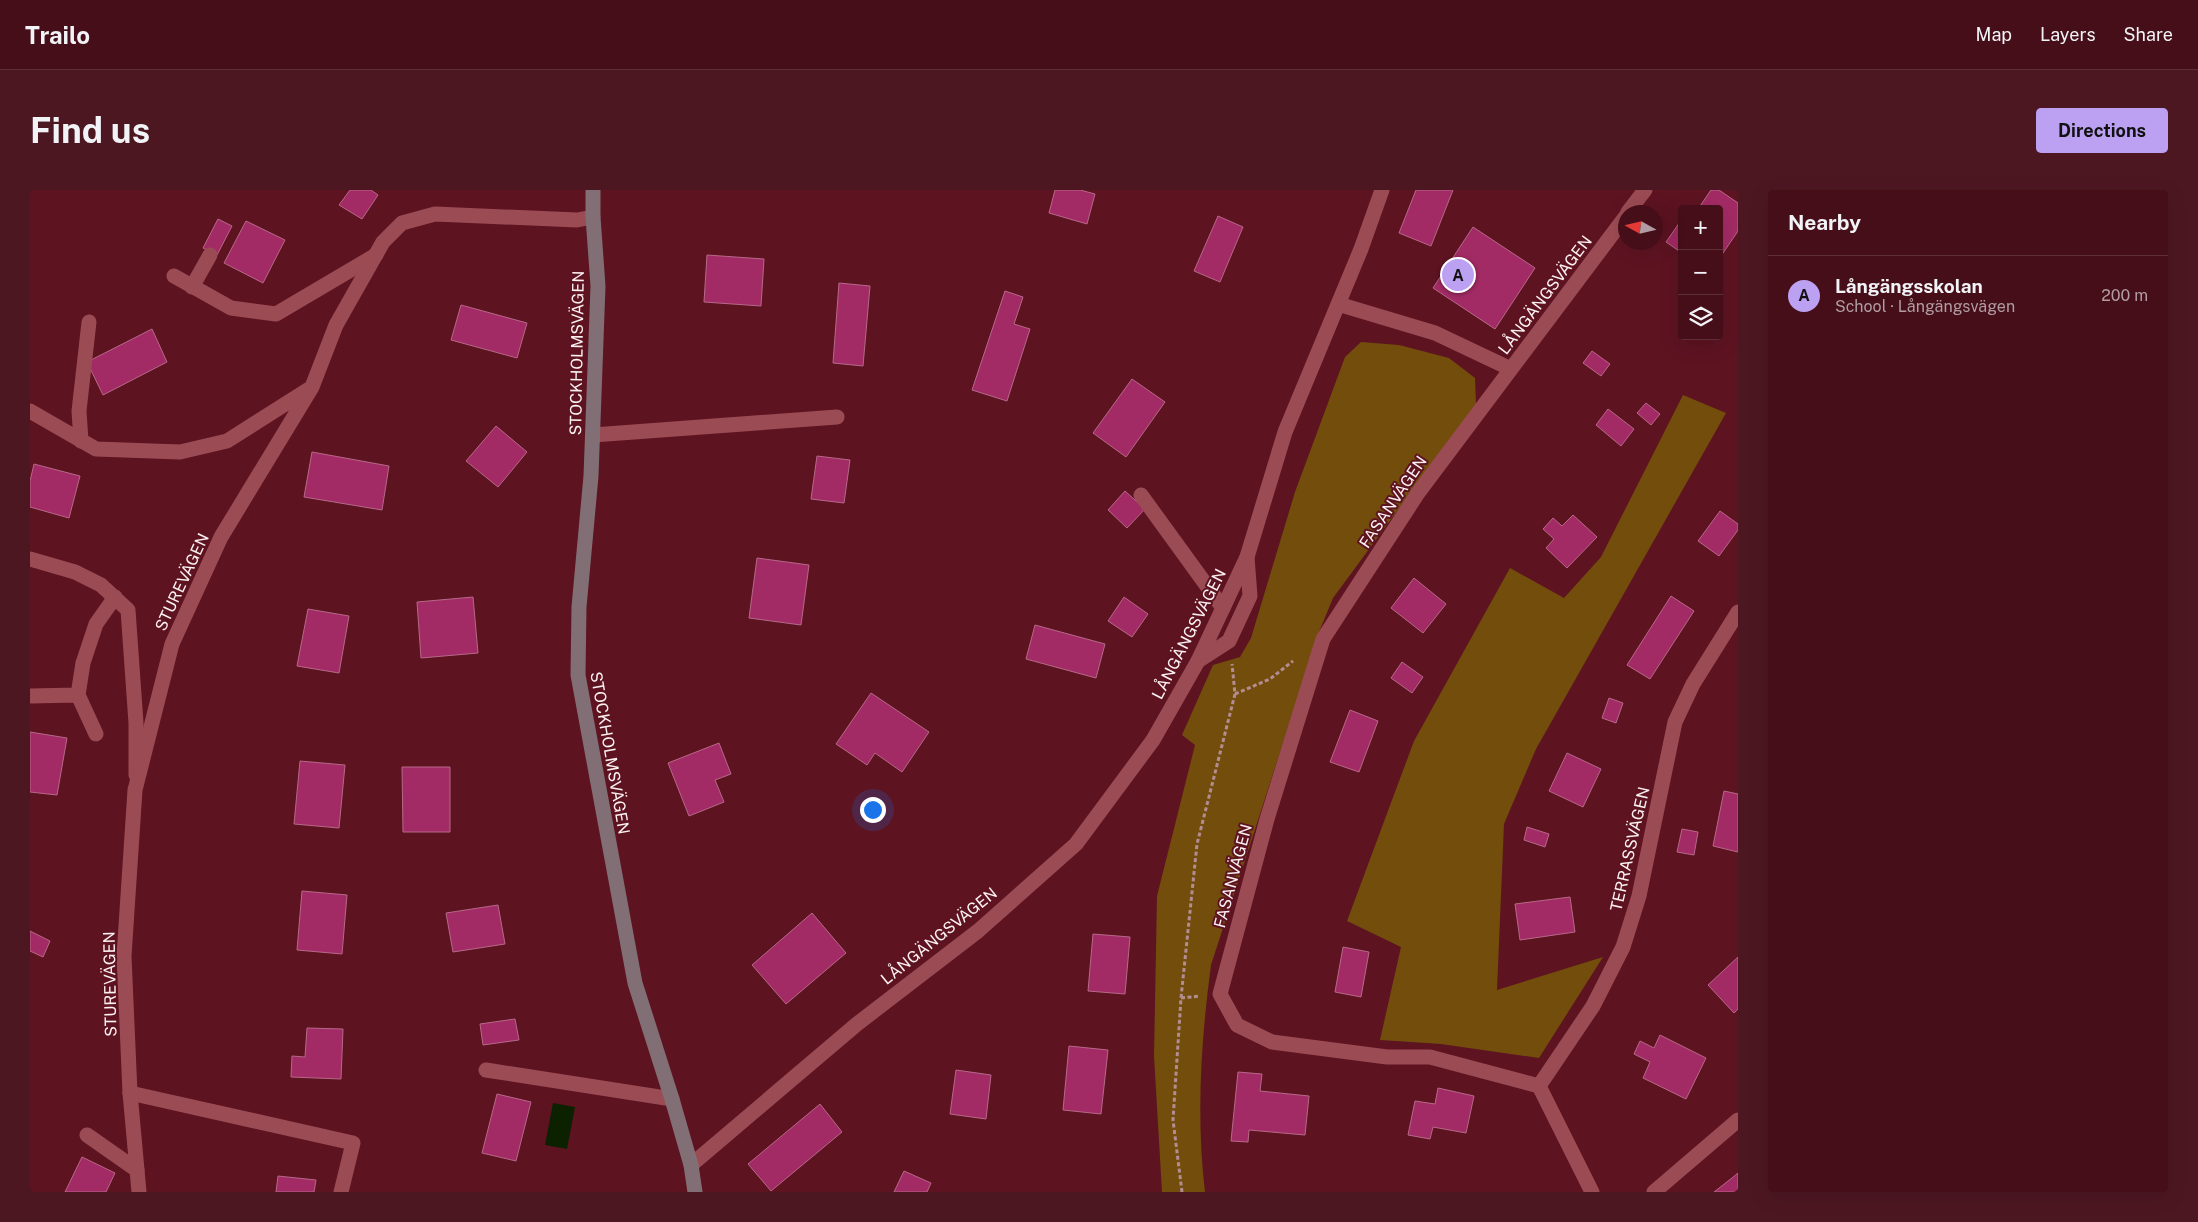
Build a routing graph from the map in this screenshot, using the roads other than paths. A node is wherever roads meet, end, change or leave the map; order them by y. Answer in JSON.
{"nodes":[{"id":1,"x":593,"y":190,"type":"edge"},
{"id":2,"x":1382,"y":190,"type":"edge"},
{"id":3,"x":1644,"y":190,"type":"edge"},
{"id":4,"x":1633,"y":205,"type":"edge"},
{"id":5,"x":593,"y":217,"type":"junction"},
{"id":6,"x":1618,"y":226,"type":"edge"},
{"id":7,"x":210,"y":254,"type":"dead end"},
{"id":8,"x":376,"y":255,"type":"junction"},
{"id":9,"x":174,"y":276,"type":"dead end"},
{"id":10,"x":192,"y":287,"type":"junction"},
{"id":11,"x":1338,"y":304,"type":"junction"},
{"id":12,"x":89,"y":322,"type":"dead end"},
{"id":13,"x":1511,"y":369,"type":"junction"},
{"id":14,"x":312,"y":387,"type":"junction"},
{"id":15,"x":30,"y":411,"type":"edge"},
{"id":16,"x":837,"y":417,"type":"dead end"},
{"id":17,"x":593,"y":435,"type":"junction"},
{"id":18,"x":81,"y":441,"type":"junction"},
{"id":19,"x":1141,"y":495,"type":"dead end"},
{"id":20,"x":1247,"y":557,"type":"junction"},
{"id":21,"x":30,"y":559,"type":"edge"},
{"id":22,"x":115,"y":597,"type":"junction"},
{"id":23,"x":1223,"y":608,"type":"junction"},
{"id":24,"x":1738,"y":612,"type":"edge"},
{"id":25,"x":1198,"y":661,"type":"junction"},
{"id":26,"x":78,"y":694,"type":"junction"},
{"id":27,"x":30,"y":696,"type":"edge"},
{"id":28,"x":96,"y":734,"type":"dead end"},
{"id":29,"x":135,"y":790,"type":"junction"},
{"id":30,"x":486,"y":1070,"type":"dead end"},
{"id":31,"x":1539,"y":1086,"type":"junction"},
{"id":32,"x":130,"y":1093,"type":"junction"},
{"id":33,"x":672,"y":1099,"type":"junction"},
{"id":34,"x":1738,"y":1120,"type":"edge"},
{"id":35,"x":87,"y":1135,"type":"dead end"},
{"id":36,"x":691,"y":1165,"type":"junction"},
{"id":37,"x":136,"y":1170,"type":"junction"},
{"id":38,"x":139,"y":1192,"type":"edge"},
{"id":39,"x":341,"y":1192,"type":"edge"},
{"id":40,"x":695,"y":1192,"type":"edge"},
{"id":41,"x":1592,"y":1192,"type":"edge"},
{"id":42,"x":1654,"y":1192,"type":"edge"}],
"edges":[{"from":1,"to":5,"type":"street","name":"STOCKHOLMSVÄGEN"},
{"from":2,"to":11,"type":"street"},
{"from":3,"to":4,"type":"street","name":"LÅNGÄNGSVÄGEN"},
{"from":5,"to":8,"type":"street","name":"STUREVÄGEN"},
{"from":5,"to":17,"type":"street","name":"STOCKHOLMSVÄGEN"},
{"from":6,"to":13,"type":"street","name":"LÅNGÄNGSVÄGEN"},
{"from":7,"to":10,"type":"street"},
{"from":8,"to":10,"type":"street"},
{"from":8,"to":14,"type":"street","name":"STUREVÄGEN"},
{"from":9,"to":10,"type":"street"},
{"from":11,"to":13,"type":"street","name":"LÅNGÄNGSVÄGEN"},
{"from":11,"to":20,"type":"street","name":"LÅNGÄNGSVÄGEN"},
{"from":12,"to":18,"type":"street"},
{"from":13,"to":31,"type":"street","name":"FASANVÄGEN"},
{"from":14,"to":18,"type":"street"},
{"from":14,"to":29,"type":"street","name":"STUREVÄGEN"},
{"from":15,"to":18,"type":"street"},
{"from":16,"to":17,"type":"street"},
{"from":17,"to":33,"type":"street","name":"STOCKHOLMSVÄGEN"},
{"from":19,"to":23,"type":"street"},
{"from":20,"to":23,"type":"street","name":"LÅNGÄNGSVÄGEN"},
{"from":20,"to":25,"type":"street"},
{"from":21,"to":22,"type":"street"},
{"from":22,"to":26,"type":"street"},
{"from":22,"to":29,"type":"street"},
{"from":23,"to":25,"type":"street","name":"LÅNGÄNGSVÄGEN"},
{"from":24,"to":31,"type":"street","name":"TERRASSVÄGEN"},
{"from":25,"to":36,"type":"street","name":"LÅNGÄNGSVÄGEN"},
{"from":26,"to":27,"type":"street"},
{"from":26,"to":28,"type":"street"},
{"from":29,"to":32,"type":"street","name":"STUREVÄGEN"},
{"from":30,"to":33,"type":"street"},
{"from":31,"to":41,"type":"street"},
{"from":32,"to":37,"type":"street","name":"STUREVÄGEN"},
{"from":32,"to":39,"type":"street"},
{"from":33,"to":36,"type":"street","name":"STOCKHOLMSVÄGEN"},
{"from":34,"to":42,"type":"street"},
{"from":35,"to":37,"type":"street"},
{"from":36,"to":40,"type":"street","name":"STOCKHOLMSVÄGEN"},
{"from":37,"to":38,"type":"street","name":"STUREVÄGEN"}]}
